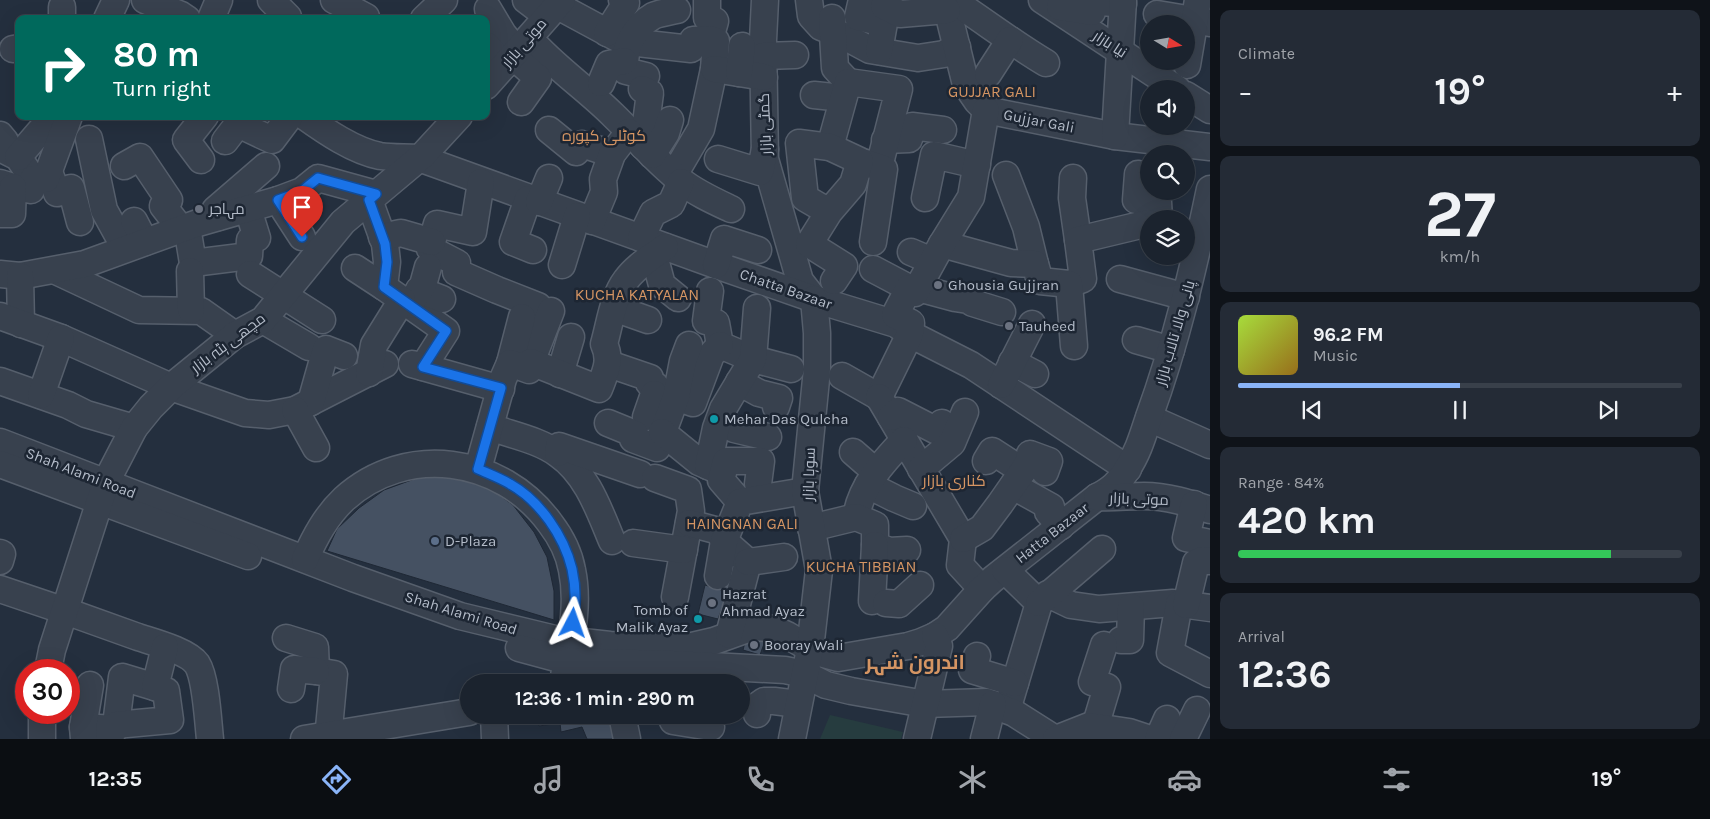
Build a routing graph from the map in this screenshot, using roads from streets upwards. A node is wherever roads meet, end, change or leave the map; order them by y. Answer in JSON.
{"nodes":[{"id":1,"x":116,"y":0,"type":"edge"},
{"id":2,"x":219,"y":0,"type":"edge"},
{"id":3,"x":334,"y":0,"type":"edge"},
{"id":4,"x":526,"y":0,"type":"edge"},
{"id":5,"x":622,"y":0,"type":"edge"},
{"id":6,"x":766,"y":0,"type":"edge"},
{"id":7,"x":809,"y":0,"type":"edge"},
{"id":8,"x":1048,"y":2,"type":"edge"},
{"id":9,"x":1123,"y":2,"type":"edge"},
{"id":10,"x":948,"y":3,"type":"edge"},
{"id":11,"x":147,"y":4,"type":"edge"},
{"id":12,"x":676,"y":5,"type":"edge"},
{"id":13,"x":556,"y":7,"type":"edge"},
{"id":14,"x":488,"y":9,"type":"dead end"},
{"id":15,"x":110,"y":15,"type":"edge"},
{"id":16,"x":176,"y":15,"type":"edge"},
{"id":17,"x":213,"y":15,"type":"edge"},
{"id":18,"x":361,"y":15,"type":"edge"},
{"id":19,"x":833,"y":23,"type":"junction"},
{"id":20,"x":911,"y":26,"type":"dead end"},
{"id":21,"x":700,"y":34,"type":"edge"},
{"id":22,"x":1010,"y":40,"type":"junction"},
{"id":23,"x":620,"y":45,"type":"junction"},
{"id":24,"x":957,"y":47,"type":"junction"},
{"id":25,"x":490,"y":50,"type":"edge"},
{"id":26,"x":1120,"y":51,"type":"junction"},
{"id":27,"x":795,"y":55,"type":"dead end"},
{"id":28,"x":917,"y":56,"type":"junction"},
{"id":29,"x":744,"y":64,"type":"junction"},
{"id":30,"x":1046,"y":64,"type":"dead end"},
{"id":31,"x":508,"y":73,"type":"edge"},
{"id":32,"x":1164,"y":80,"type":"edge"},
{"id":33,"x":601,"y":83,"type":"dead end"},
{"id":34,"x":970,"y":87,"type":"junction"},
{"id":35,"x":856,"y":89,"type":"junction"},
{"id":36,"x":899,"y":89,"type":"junction"},
{"id":37,"x":814,"y":95,"type":"dead end"},
{"id":38,"x":1195,"y":100,"type":"edge"},
{"id":39,"x":986,"y":110,"type":"junction"},
{"id":40,"x":1210,"y":110,"type":"edge"},
{"id":41,"x":49,"y":120,"type":"edge"},
{"id":42,"x":66,"y":120,"type":"edge"},
{"id":43,"x":197,"y":120,"type":"edge"},
{"id":44,"x":287,"y":120,"type":"edge"},
{"id":45,"x":318,"y":120,"type":"edge"},
{"id":46,"x":455,"y":120,"type":"edge"},
{"id":47,"x":670,"y":120,"type":"dead end"},
{"id":48,"x":331,"y":124,"type":"edge"},
{"id":49,"x":943,"y":130,"type":"dead end"},
{"id":50,"x":568,"y":133,"type":"dead end"},
{"id":51,"x":0,"y":135,"type":"edge"},
{"id":52,"x":1115,"y":136,"type":"junction"},
{"id":53,"x":89,"y":139,"type":"dead end"},
{"id":54,"x":885,"y":140,"type":"junction"},
{"id":55,"x":225,"y":141,"type":"dead end"},
{"id":56,"x":641,"y":144,"type":"junction"},
{"id":57,"x":830,"y":147,"type":"junction"},
{"id":58,"x":1210,"y":147,"type":"edge"},
{"id":59,"x":612,"y":154,"type":"junction"},
{"id":60,"x":18,"y":157,"type":"junction"},
{"id":61,"x":419,"y":158,"type":"junction"},
{"id":62,"x":718,"y":159,"type":"dead end"},
{"id":63,"x":201,"y":160,"type":"dead end"},
{"id":64,"x":767,"y":160,"type":"junction"},
{"id":65,"x":870,"y":164,"type":"junction"},
{"id":66,"x":976,"y":165,"type":"junction"},
{"id":67,"x":124,"y":166,"type":"dead end"},
{"id":68,"x":266,"y":166,"type":"dead end"},
{"id":69,"x":801,"y":166,"type":"junction"},
{"id":70,"x":1138,"y":174,"type":"dead end"},
{"id":71,"x":1006,"y":175,"type":"dead end"},
{"id":72,"x":549,"y":178,"type":"dead end"},
{"id":73,"x":678,"y":178,"type":"junction"},
{"id":74,"x":1073,"y":178,"type":"dead end"},
{"id":75,"x":24,"y":180,"type":"edge"},
{"id":76,"x":481,"y":182,"type":"junction"},
{"id":77,"x":1210,"y":189,"type":"edge"},
{"id":78,"x":372,"y":197,"type":"junction"},
{"id":79,"x":925,"y":198,"type":"dead end"},
{"id":80,"x":278,"y":200,"type":"junction"},
{"id":81,"x":534,"y":200,"type":"junction"},
{"id":82,"x":248,"y":209,"type":"junction"},
{"id":83,"x":731,"y":209,"type":"dead end"},
{"id":84,"x":1159,"y":209,"type":"edge"},
{"id":85,"x":829,"y":212,"type":"junction"},
{"id":86,"x":0,"y":214,"type":"edge"},
{"id":87,"x":218,"y":217,"type":"junction"},
{"id":88,"x":585,"y":218,"type":"junction"},
{"id":89,"x":80,"y":222,"type":"dead end"},
{"id":90,"x":126,"y":225,"type":"junction"},
{"id":91,"x":184,"y":228,"type":"junction"},
{"id":92,"x":516,"y":235,"type":"dead end"},
{"id":93,"x":302,"y":237,"type":"dead end"},
{"id":94,"x":382,"y":237,"type":"junction"},
{"id":95,"x":1078,"y":240,"type":"junction"},
{"id":96,"x":873,"y":242,"type":"dead end"},
{"id":97,"x":1198,"y":245,"type":"edge"},
{"id":98,"x":758,"y":250,"type":"dead end"},
{"id":99,"x":928,"y":252,"type":"junction"},
{"id":100,"x":642,"y":255,"type":"junction"},
{"id":101,"x":1035,"y":264,"type":"junction"},
{"id":102,"x":562,"y":265,"type":"dead end"},
{"id":103,"x":716,"y":265,"type":"junction"},
{"id":104,"x":355,"y":268,"type":"dead end"},
{"id":105,"x":873,"y":269,"type":"dead end"},
{"id":106,"x":56,"y":270,"type":"junction"},
{"id":107,"x":190,"y":271,"type":"dead end"},
{"id":108,"x":250,"y":274,"type":"dead end"},
{"id":109,"x":10,"y":275,"type":"edge"},
{"id":110,"x":1120,"y":279,"type":"dead end"},
{"id":111,"x":417,"y":284,"type":"junction"},
{"id":112,"x":1069,"y":284,"type":"junction"},
{"id":113,"x":914,"y":288,"type":"junction"},
{"id":114,"x":710,"y":291,"type":"dead end"},
{"id":115,"x":283,"y":295,"type":"junction"},
{"id":116,"x":1186,"y":297,"type":"junction"},
{"id":117,"x":678,"y":298,"type":"dead end"},
{"id":118,"x":814,"y":299,"type":"junction"},
{"id":119,"x":614,"y":308,"type":"junction"},
{"id":120,"x":757,"y":308,"type":"dead end"},
{"id":121,"x":191,"y":310,"type":"junction"},
{"id":122,"x":1002,"y":312,"type":"dead end"},
{"id":123,"x":11,"y":320,"type":"edge"},
{"id":124,"x":263,"y":320,"type":"junction"},
{"id":125,"x":322,"y":320,"type":"dead end"},
{"id":126,"x":648,"y":320,"type":"dead end"},
{"id":127,"x":902,"y":324,"type":"junction"},
{"id":128,"x":1032,"y":324,"type":"dead end"},
{"id":129,"x":235,"y":335,"type":"junction"},
{"id":130,"x":571,"y":337,"type":"dead end"},
{"id":131,"x":61,"y":338,"type":"junction"},
{"id":132,"x":1136,"y":340,"type":"dead end"},
{"id":133,"x":689,"y":345,"type":"dead end"},
{"id":134,"x":720,"y":345,"type":"junction"},
{"id":135,"x":1074,"y":346,"type":"dead end"},
{"id":136,"x":309,"y":347,"type":"dead end"},
{"id":137,"x":1171,"y":350,"type":"junction"},
{"id":138,"x":344,"y":356,"type":"dead end"},
{"id":139,"x":753,"y":359,"type":"junction"},
{"id":140,"x":650,"y":362,"type":"dead end"},
{"id":141,"x":609,"y":364,"type":"junction"},
{"id":142,"x":791,"y":368,"type":"dead end"},
{"id":143,"x":511,"y":373,"type":"junction"},
{"id":144,"x":1007,"y":373,"type":"junction"},
{"id":145,"x":560,"y":374,"type":"junction"},
{"id":146,"x":1036,"y":374,"type":"dead end"},
{"id":147,"x":842,"y":376,"type":"dead end"},
{"id":148,"x":0,"y":380,"type":"edge"},
{"id":149,"x":738,"y":382,"type":"junction"},
{"id":150,"x":171,"y":387,"type":"junction"},
{"id":151,"x":41,"y":395,"type":"junction"},
{"id":152,"x":666,"y":402,"type":"junction"},
{"id":153,"x":303,"y":406,"type":"junction"},
{"id":154,"x":776,"y":407,"type":"dead end"},
{"id":155,"x":885,"y":407,"type":"junction"},
{"id":156,"x":966,"y":412,"type":"dead end"},
{"id":157,"x":1149,"y":418,"type":"junction"},
{"id":158,"x":608,"y":423,"type":"dead end"},
{"id":159,"x":490,"y":427,"type":"junction"},
{"id":160,"x":134,"y":428,"type":"junction"},
{"id":161,"x":751,"y":433,"type":"dead end"},
{"id":162,"x":904,"y":440,"type":"junction"},
{"id":163,"x":0,"y":442,"type":"edge"},
{"id":164,"x":962,"y":444,"type":"junction"},
{"id":165,"x":1210,"y":445,"type":"edge"},
{"id":166,"x":316,"y":448,"type":"dead end"},
{"id":167,"x":853,"y":452,"type":"dead end"},
{"id":168,"x":557,"y":453,"type":"junction"},
{"id":169,"x":0,"y":464,"type":"edge"},
{"id":170,"x":725,"y":466,"type":"junction"},
{"id":171,"x":921,"y":468,"type":"junction"},
{"id":172,"x":478,"y":469,"type":"junction"},
{"id":173,"x":1128,"y":469,"type":"junction"},
{"id":174,"x":1027,"y":476,"type":"junction"},
{"id":175,"x":872,"y":479,"type":"junction"},
{"id":176,"x":103,"y":491,"type":"junction"},
{"id":177,"x":805,"y":491,"type":"junction"},
{"id":178,"x":749,"y":493,"type":"junction"},
{"id":179,"x":1097,"y":497,"type":"junction"},
{"id":180,"x":913,"y":506,"type":"dead end"},
{"id":181,"x":1202,"y":507,"type":"edge"},
{"id":182,"x":856,"y":517,"type":"junction"},
{"id":183,"x":689,"y":523,"type":"junction"},
{"id":184,"x":1061,"y":526,"type":"junction"},
{"id":185,"x":811,"y":528,"type":"junction"},
{"id":186,"x":963,"y":539,"type":"junction"},
{"id":187,"x":1210,"y":543,"type":"edge"},
{"id":188,"x":875,"y":545,"type":"junction"},
{"id":189,"x":1102,"y":549,"type":"dead end"},
{"id":190,"x":742,"y":550,"type":"junction"},
{"id":191,"x":907,"y":550,"type":"dead end"},
{"id":192,"x":0,"y":553,"type":"edge"},
{"id":193,"x":683,"y":553,"type":"junction"},
{"id":194,"x":784,"y":557,"type":"dead end"},
{"id":195,"x":305,"y":559,"type":"junction"},
{"id":196,"x":1210,"y":561,"type":"edge"},
{"id":197,"x":0,"y":562,"type":"edge"},
{"id":198,"x":1005,"y":570,"type":"junction"},
{"id":199,"x":920,"y":585,"type":"dead end"},
{"id":200,"x":0,"y":589,"type":"edge"},
{"id":201,"x":982,"y":589,"type":"junction"},
{"id":202,"x":675,"y":597,"type":"dead end"},
{"id":203,"x":1044,"y":599,"type":"junction"},
{"id":204,"x":1192,"y":606,"type":"edge"},
{"id":205,"x":1131,"y":607,"type":"junction"},
{"id":206,"x":65,"y":610,"type":"junction"},
{"id":207,"x":729,"y":635,"type":"junction"},
{"id":208,"x":935,"y":636,"type":"junction"},
{"id":209,"x":286,"y":638,"type":"dead end"},
{"id":210,"x":810,"y":649,"type":"junction"},
{"id":211,"x":175,"y":651,"type":"junction"},
{"id":212,"x":977,"y":656,"type":"dead end"},
{"id":213,"x":50,"y":659,"type":"edge"},
{"id":214,"x":567,"y":661,"type":"edge"},
{"id":215,"x":612,"y":663,"type":"edge"},
{"id":216,"x":316,"y":671,"type":"junction"},
{"id":217,"x":673,"y":673,"type":"edge"},
{"id":218,"x":804,"y":674,"type":"junction"},
{"id":219,"x":1210,"y":674,"type":"edge"},
{"id":220,"x":80,"y":683,"type":"edge"},
{"id":221,"x":1015,"y":683,"type":"junction"},
{"id":222,"x":1210,"y":685,"type":"edge"},
{"id":223,"x":155,"y":687,"type":"junction"},
{"id":224,"x":291,"y":689,"type":"dead end"},
{"id":225,"x":119,"y":692,"type":"junction"},
{"id":226,"x":80,"y":693,"type":"edge"},
{"id":227,"x":1204,"y":700,"type":"edge"},
{"id":228,"x":798,"y":704,"type":"junction"},
{"id":229,"x":925,"y":704,"type":"junction"},
{"id":230,"x":1000,"y":707,"type":"junction"},
{"id":231,"x":757,"y":714,"type":"dead end"},
{"id":232,"x":460,"y":715,"type":"edge"},
{"id":233,"x":42,"y":724,"type":"edge"},
{"id":234,"x":494,"y":724,"type":"edge"},
{"id":235,"x":624,"y":724,"type":"edge"},
{"id":236,"x":697,"y":724,"type":"edge"},
{"id":237,"x":116,"y":725,"type":"junction"},
{"id":238,"x":711,"y":727,"type":"dead end"},
{"id":239,"x":1095,"y":727,"type":"junction"},
{"id":240,"x":404,"y":731,"type":"edge"},
{"id":241,"x":84,"y":733,"type":"edge"},
{"id":242,"x":201,"y":734,"type":"edge"},
{"id":243,"x":320,"y":738,"type":"edge"},
{"id":244,"x":42,"y":739,"type":"edge"},
{"id":245,"x":495,"y":739,"type":"edge"},
{"id":246,"x":627,"y":739,"type":"edge"},
{"id":247,"x":792,"y":739,"type":"edge"},
{"id":248,"x":917,"y":739,"type":"edge"},
{"id":249,"x":984,"y":739,"type":"edge"},
{"id":250,"x":1056,"y":739,"type":"edge"},
{"id":251,"x":1150,"y":739,"type":"edge"},
{"id":252,"x":1183,"y":739,"type":"edge"}],
"edges":[{"from":1,"to":15,"type":"street"},
{"from":2,"to":17,"type":"street"},
{"from":3,"to":18,"type":"street"},
{"from":4,"to":13,"type":"street"},
{"from":5,"to":23,"type":"street"},
{"from":6,"to":29,"type":"street","name":"گمٹی بازار"},
{"from":7,"to":19,"type":"street"},
{"from":8,"to":9,"type":"street"},
{"from":8,"to":26,"type":"street","name":"نیا بازار"},
{"from":9,"to":26,"type":"street"},
{"from":10,"to":22,"type":"street"},
{"from":10,"to":24,"type":"street","name":"Gujjar Gali"},
{"from":10,"to":35,"type":"street"},
{"from":11,"to":16,"type":"street"},
{"from":12,"to":21,"type":"street"},
{"from":12,"to":23,"type":"street"},
{"from":13,"to":23,"type":"street"},
{"from":13,"to":31,"type":"street","name":"موتی بازار"},
{"from":14,"to":31,"type":"street"},
{"from":19,"to":35,"type":"street"},
{"from":19,"to":35,"type":"street"},
{"from":20,"to":28,"type":"street"},
{"from":21,"to":23,"type":"street"},
{"from":21,"to":29,"type":"street"},
{"from":22,"to":30,"type":"street"},
{"from":22,"to":34,"type":"street"},
{"from":23,"to":33,"type":"street"},
{"from":23,"to":56,"type":"street"},
{"from":24,"to":28,"type":"street"},
{"from":24,"to":34,"type":"street","name":"Gujjar Gali"},
{"from":25,"to":31,"type":"street"},
{"from":26,"to":32,"type":"street","name":"نیا بازار"},
{"from":26,"to":52,"type":"street"},
{"from":27,"to":29,"type":"street"},
{"from":28,"to":35,"type":"street"},
{"from":28,"to":36,"type":"street"},
{"from":29,"to":64,"type":"street","name":"گمٹی بازار"},
{"from":29,"to":73,"type":"street"},
{"from":31,"to":56,"type":"street"},
{"from":34,"to":39,"type":"street","name":"Gujjar Gali"},
{"from":35,"to":36,"type":"street"},
{"from":35,"to":37,"type":"street"},
{"from":35,"to":57,"type":"street"},
{"from":36,"to":54,"type":"street"},
{"from":38,"to":40,"type":"street"},
{"from":39,"to":52,"type":"street","name":"Gujjar Gali"},
{"from":39,"to":66,"type":"street"},
{"from":41,"to":60,"type":"street"},
{"from":42,"to":75,"type":"street"},
{"from":43,"to":63,"type":"street"},
{"from":44,"to":55,"type":"street"},
{"from":45,"to":48,"type":"street","name":"Chatta Bazaar"},
{"from":46,"to":61,"type":"street"},
{"from":47,"to":56,"type":"street"},
{"from":48,"to":61,"type":"street","name":"Chatta Bazaar"},
{"from":49,"to":54,"type":"street"},
{"from":50,"to":59,"type":"street"},
{"from":51,"to":60,"type":"street"},
{"from":52,"to":58,"type":"street","name":"Gujjar Gali"},
{"from":53,"to":90,"type":"street"},
{"from":54,"to":65,"type":"street"},
{"from":56,"to":59,"type":"street"},
{"from":56,"to":73,"type":"street"},
{"from":57,"to":65,"type":"street"},
{"from":57,"to":69,"type":"street"},
{"from":59,"to":88,"type":"street"},
{"from":60,"to":75,"type":"street"},
{"from":61,"to":76,"type":"street","name":"Chatta Bazaar"},
{"from":61,"to":78,"type":"street","name":"مچھی ہٹہ بازار"},
{"from":62,"to":64,"type":"street"},
{"from":64,"to":69,"type":"street"},
{"from":64,"to":118,"type":"street","name":"گمٹی بازار"},
{"from":65,"to":85,"type":"street"},
{"from":65,"to":96,"type":"street"},
{"from":66,"to":79,"type":"street"},
{"from":66,"to":99,"type":"street"},
{"from":67,"to":91,"type":"street"},
{"from":68,"to":87,"type":"street"},
{"from":69,"to":85,"type":"street"},
{"from":70,"to":84,"type":"street"},
{"from":71,"to":101,"type":"street"},
{"from":72,"to":81,"type":"street"},
{"from":73,"to":83,"type":"street"},
{"from":73,"to":100,"type":"street"},
{"from":74,"to":95,"type":"street"},
{"from":75,"to":86,"type":"street"},
{"from":75,"to":89,"type":"street"},
{"from":76,"to":81,"type":"street","name":"Chatta Bazaar"},
{"from":76,"to":111,"type":"street"},
{"from":77,"to":97,"type":"street","name":"پانی والا تالاب بازار"},
{"from":78,"to":80,"type":"street"},
{"from":78,"to":94,"type":"street"},
{"from":78,"to":115,"type":"street","name":"مچھی ہٹہ بازار"},
{"from":80,"to":82,"type":"street"},
{"from":80,"to":93,"type":"street"},
{"from":81,"to":88,"type":"street","name":"Chatta Bazaar"},
{"from":81,"to":92,"type":"street"},
{"from":82,"to":87,"type":"street"},
{"from":82,"to":91,"type":"street"},
{"from":84,"to":95,"type":"street"},
{"from":85,"to":127,"type":"street"},
{"from":87,"to":91,"type":"street"},
{"from":88,"to":100,"type":"street","name":"Chatta Bazaar"},
{"from":88,"to":102,"type":"street"},
{"from":90,"to":91,"type":"street"},
{"from":90,"to":106,"type":"street"},
{"from":94,"to":111,"type":"street"},
{"from":94,"to":111,"type":"street"},
{"from":95,"to":112,"type":"street"},
{"from":97,"to":116,"type":"street","name":"پانی والا تالاب بازار"},
{"from":98,"to":103,"type":"street"},
{"from":99,"to":101,"type":"street"},
{"from":99,"to":113,"type":"street"},
{"from":100,"to":103,"type":"street","name":"Chatta Bazaar"},
{"from":100,"to":117,"type":"street"},
{"from":100,"to":119,"type":"street"},
{"from":101,"to":112,"type":"street"},
{"from":103,"to":118,"type":"street","name":"Chatta Bazaar"},
{"from":104,"to":111,"type":"street"},
{"from":105,"to":113,"type":"street"},
{"from":106,"to":109,"type":"street"},
{"from":106,"to":121,"type":"street"},
{"from":107,"to":121,"type":"street"},
{"from":108,"to":115,"type":"street"},
{"from":109,"to":123,"type":"street"},
{"from":110,"to":116,"type":"street"},
{"from":111,"to":143,"type":"street"},
{"from":111,"to":143,"type":"street"},
{"from":111,"to":153,"type":"street"},
{"from":112,"to":135,"type":"street"},
{"from":113,"to":122,"type":"street"},
{"from":113,"to":127,"type":"street"},
{"from":114,"to":134,"type":"street"},
{"from":115,"to":124,"type":"street","name":"مچھی ہٹہ بازار"},
{"from":115,"to":125,"type":"street"},
{"from":116,"to":137,"type":"street","name":"پانی والا تالاب بازار"},
{"from":118,"to":127,"type":"street","name":"Chatta Bazaar"},
{"from":118,"to":177,"type":"street","name":"سوہا بازار"},
{"from":119,"to":126,"type":"street"},
{"from":119,"to":141,"type":"street"},
{"from":120,"to":139,"type":"street"},
{"from":121,"to":129,"type":"street"},
{"from":123,"to":131,"type":"street"},
{"from":124,"to":129,"type":"street","name":"مچھی ہٹہ بازار"},
{"from":124,"to":136,"type":"street"},
{"from":127,"to":144,"type":"street","name":"Chatta Bazaar"},
{"from":127,"to":155,"type":"street"},
{"from":128,"to":144,"type":"street"},
{"from":129,"to":150,"type":"street","name":"مچھی ہٹہ بازار"},
{"from":130,"to":145,"type":"street"},
{"from":131,"to":150,"type":"street"},
{"from":131,"to":151,"type":"street"},
{"from":132,"to":137,"type":"street"},
{"from":133,"to":152,"type":"street"},
{"from":134,"to":139,"type":"street"},
{"from":134,"to":152,"type":"street"},
{"from":137,"to":157,"type":"street","name":"پانی والا تالاب بازار"},
{"from":138,"to":153,"type":"street"},
{"from":139,"to":142,"type":"street"},
{"from":139,"to":149,"type":"street"},
{"from":140,"to":152,"type":"street"},
{"from":141,"to":145,"type":"street"},
{"from":141,"to":152,"type":"street"},
{"from":143,"to":145,"type":"street"},
{"from":143,"to":159,"type":"street"},
{"from":144,"to":146,"type":"street"},
{"from":144,"to":173,"type":"street","name":"Chatta Bazaar"},
{"from":147,"to":155,"type":"street"},
{"from":148,"to":151,"type":"street"},
{"from":149,"to":154,"type":"street"},
{"from":149,"to":170,"type":"street"},
{"from":150,"to":153,"type":"street"},
{"from":150,"to":160,"type":"street","name":"مچھی ہٹہ بازار"},
{"from":151,"to":160,"type":"street"},
{"from":152,"to":158,"type":"street"},
{"from":152,"to":170,"type":"street"},
{"from":153,"to":166,"type":"street"},
{"from":155,"to":162,"type":"street"},
{"from":155,"to":164,"type":"street"},
{"from":156,"to":164,"type":"street"},
{"from":157,"to":165,"type":"street"},
{"from":157,"to":173,"type":"street","name":"Hatta Bazaar"},
{"from":159,"to":168,"type":"street"},
{"from":159,"to":172,"type":"street"},
{"from":160,"to":176,"type":"street","name":"مچھی ہٹہ بازار"},
{"from":161,"to":170,"type":"street"},
{"from":162,"to":171,"type":"street"},
{"from":162,"to":175,"type":"street"},
{"from":163,"to":176,"type":"street","name":"Shah Alami Road"},
{"from":164,"to":171,"type":"street"},
{"from":164,"to":174,"type":"street"},
{"from":167,"to":175,"type":"street"},
{"from":168,"to":183,"type":"street"},
{"from":168,"to":193,"type":"street"},
{"from":169,"to":176,"type":"street","name":"Shah Alami Road"},
{"from":170,"to":178,"type":"street"},
{"from":170,"to":178,"type":"street"},
{"from":171,"to":186,"type":"street"},
{"from":172,"to":195,"type":"street"},
{"from":172,"to":214,"type":"street"},
{"from":173,"to":179,"type":"street","name":"Hatta Bazaar"},
{"from":174,"to":184,"type":"street"},
{"from":174,"to":186,"type":"street"},
{"from":175,"to":180,"type":"street"},
{"from":175,"to":182,"type":"street"},
{"from":176,"to":195,"type":"street","name":"Shah Alami Road"},
{"from":176,"to":206,"type":"street","name":"مچھی ہٹہ بازار"},
{"from":176,"to":214,"type":"street","name":"Shah Alami Road"},
{"from":177,"to":178,"type":"street"},
{"from":177,"to":185,"type":"street","name":"سوہا بازار"},
{"from":178,"to":190,"type":"street"},
{"from":179,"to":181,"type":"street","name":"موتی بازار"},
{"from":179,"to":184,"type":"street","name":"Hatta Bazaar"},
{"from":181,"to":187,"type":"street"},
{"from":182,"to":185,"type":"street"},
{"from":182,"to":188,"type":"street"},
{"from":183,"to":190,"type":"street"},
{"from":183,"to":193,"type":"street"},
{"from":184,"to":198,"type":"street","name":"Hatta Bazaar"},
{"from":185,"to":210,"type":"street","name":"سوہا بازار"},
{"from":186,"to":201,"type":"street"},
{"from":188,"to":191,"type":"street"},
{"from":188,"to":199,"type":"street"},
{"from":189,"to":203,"type":"street"},
{"from":190,"to":193,"type":"street"},
{"from":190,"to":194,"type":"street"},
{"from":190,"to":207,"type":"street"},
{"from":192,"to":197,"type":"street"},
{"from":193,"to":202,"type":"street"},
{"from":195,"to":214,"type":"street","name":"Shah Alami Road"},
{"from":196,"to":204,"type":"street"},
{"from":198,"to":201,"type":"street","name":"Hatta Bazaar"},
{"from":198,"to":203,"type":"street"},
{"from":200,"to":206,"type":"street"},
{"from":201,"to":208,"type":"street","name":"Hatta Bazaar"},
{"from":203,"to":205,"type":"street"},
{"from":203,"to":221,"type":"street"},
{"from":204,"to":205,"type":"street"},
{"from":204,"to":219,"type":"street"},
{"from":205,"to":239,"type":"street"},
{"from":206,"to":211,"type":"street"},
{"from":206,"to":213,"type":"street","name":"مچھی ہٹہ بازار"},
{"from":207,"to":210,"type":"street","name":"Shah Alami Road"},
{"from":207,"to":215,"type":"street","name":"Shah Alami Road"},
{"from":208,"to":210,"type":"street","name":"Shah Alami Road"},
{"from":208,"to":229,"type":"street"},
{"from":209,"to":216,"type":"street"},
{"from":210,"to":218,"type":"street","name":"سوہا بازار"},
{"from":211,"to":223,"type":"street"},
{"from":211,"to":242,"type":"street"},
{"from":212,"to":221,"type":"street"},
{"from":214,"to":215,"type":"street","name":"Shah Alami Road"},
{"from":215,"to":217,"type":"street","name":"Shah Alami Road"},
{"from":216,"to":224,"type":"street"},
{"from":216,"to":243,"type":"street"},
{"from":217,"to":218,"type":"street","name":"Shah Alami Road"},
{"from":218,"to":228,"type":"street","name":"سوہا بازار"},
{"from":218,"to":229,"type":"street","name":"Shah Alami Road"},
{"from":220,"to":225,"type":"street"},
{"from":221,"to":230,"type":"street"},
{"from":222,"to":227,"type":"street"},
{"from":223,"to":225,"type":"street"},
{"from":223,"to":237,"type":"street"},
{"from":225,"to":237,"type":"street"},
{"from":226,"to":241,"type":"street"},
{"from":227,"to":252,"type":"street"},
{"from":228,"to":231,"type":"street"},
{"from":228,"to":247,"type":"street","name":"سوہا بازار"},
{"from":229,"to":230,"type":"street","name":"Shah Alami Road"},
{"from":229,"to":248,"type":"street"},
{"from":230,"to":249,"type":"street"},
{"from":230,"to":250,"type":"street"},
{"from":232,"to":240,"type":"street"},
{"from":233,"to":244,"type":"street"},
{"from":234,"to":245,"type":"street"},
{"from":235,"to":246,"type":"street"},
{"from":236,"to":238,"type":"street"},
{"from":237,"to":241,"type":"street"},
{"from":239,"to":250,"type":"street"},
{"from":239,"to":251,"type":"street"},
{"from":240,"to":243,"type":"street"}]}
